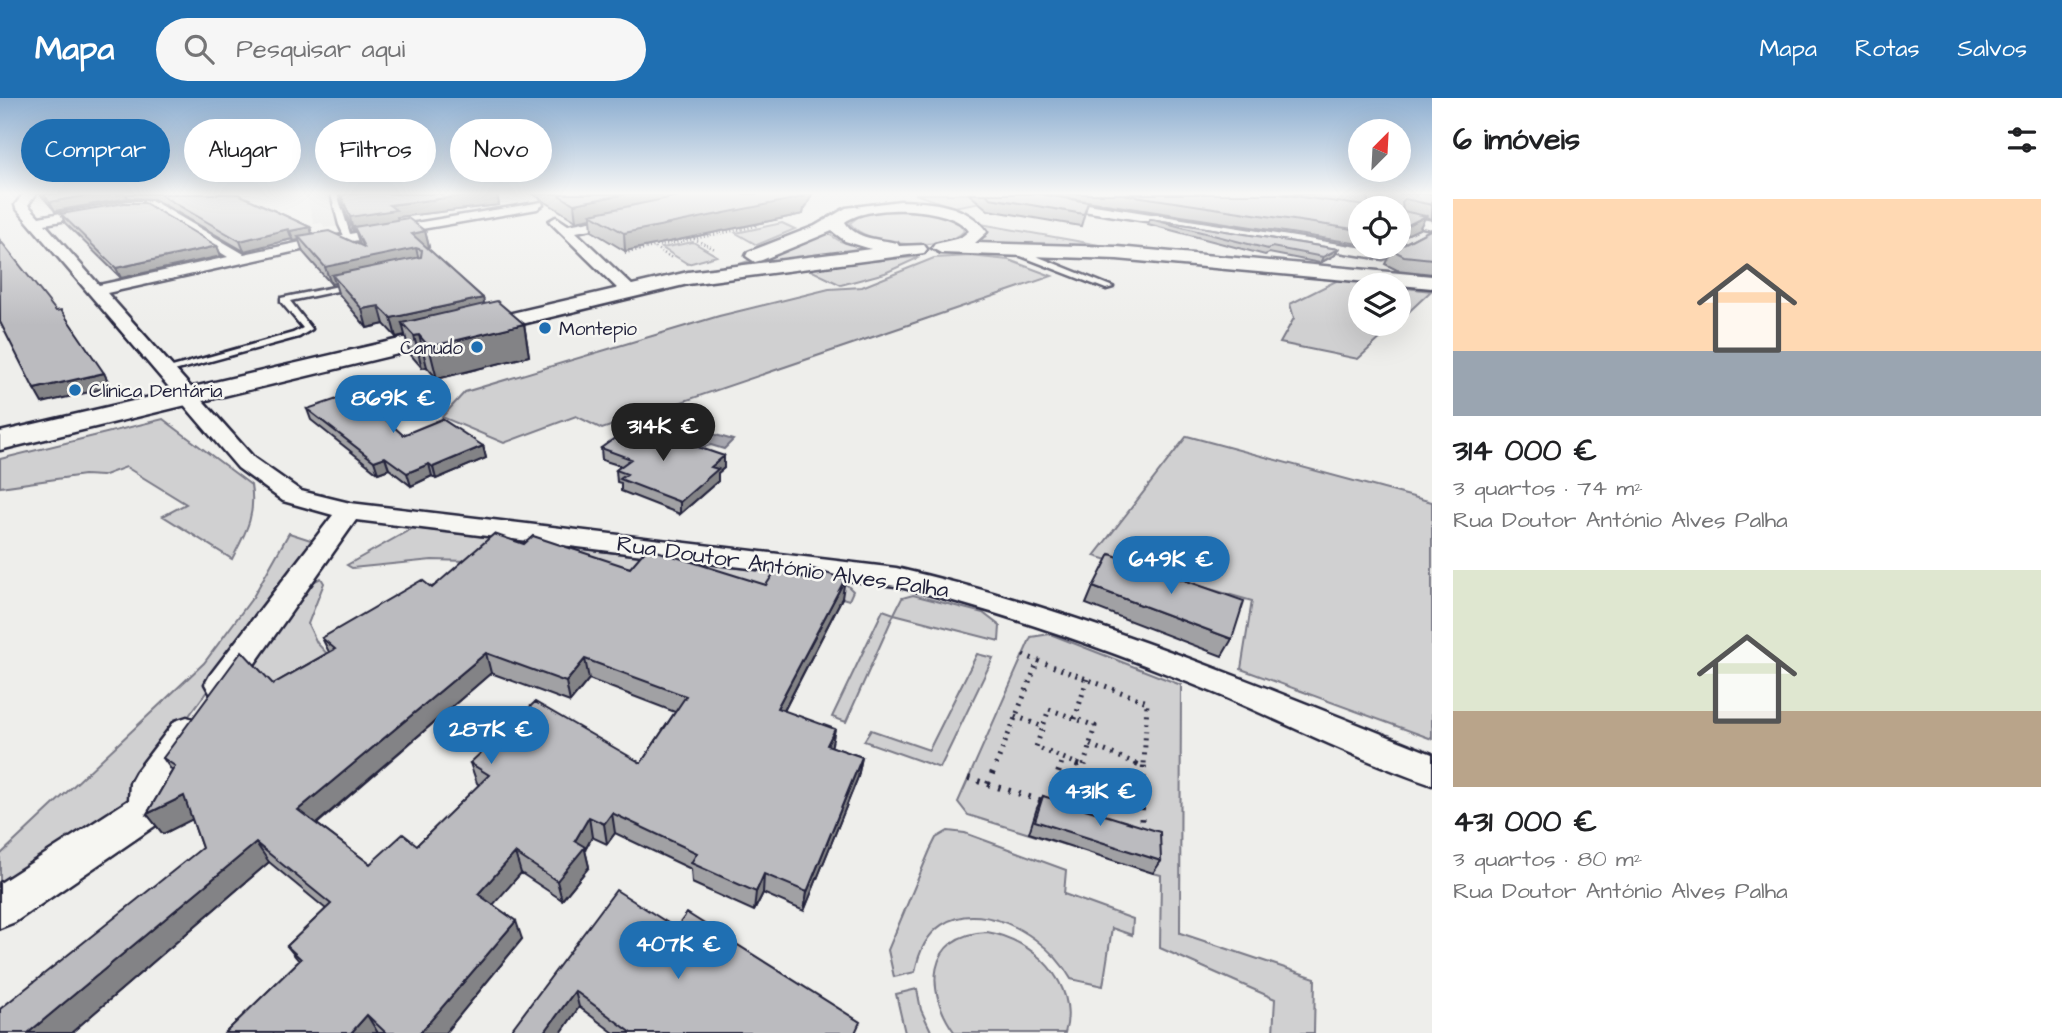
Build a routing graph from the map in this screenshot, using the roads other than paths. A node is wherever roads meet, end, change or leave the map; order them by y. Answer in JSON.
{"nodes":[{"id":1,"x":48,"y":238,"type":"edge"},
{"id":2,"x":207,"y":238,"type":"edge"},
{"id":3,"x":349,"y":238,"type":"edge"},
{"id":4,"x":573,"y":238,"type":"edge"},
{"id":5,"x":801,"y":238,"type":"edge"},
{"id":6,"x":853,"y":238,"type":"edge"},
{"id":7,"x":973,"y":238,"type":"edge"},
{"id":8,"x":1077,"y":238,"type":"edge"},
{"id":9,"x":1298,"y":238,"type":"edge"},
{"id":10,"x":941,"y":248,"type":"junction"},
{"id":11,"x":918,"y":249,"type":"junction"},
{"id":12,"x":1009,"y":249,"type":"junction"},
{"id":13,"x":240,"y":258,"type":"junction"},
{"id":14,"x":1278,"y":266,"type":"junction"},
{"id":15,"x":1364,"y":273,"type":"edge"},
{"id":16,"x":1348,"y":274,"type":"edge"},
{"id":17,"x":688,"y":278,"type":"junction"},
{"id":18,"x":1411,"y":280,"type":"edge"},
{"id":19,"x":366,"y":282,"type":"edge"},
{"id":20,"x":1432,"y":282,"type":"edge"},
{"id":21,"x":1109,"y":287,"type":"dead end"},
{"id":22,"x":94,"y":291,"type":"junction"},
{"id":23,"x":629,"y":291,"type":"junction"},
{"id":24,"x":163,"y":371,"type":"junction"},
{"id":25,"x":187,"y":397,"type":"junction"},
{"id":26,"x":0,"y":441,"type":"edge"},
{"id":27,"x":349,"y":511,"type":"junction"},
{"id":28,"x":1432,"y":770,"type":"edge"},
{"id":29,"x":0,"y":907,"type":"edge"}],
"edges":[{"from":1,"to":22,"type":"street","name":"Rua Doutor António Alves Palha"},
{"from":2,"to":13,"type":"street"},
{"from":3,"to":13,"type":"street"},
{"from":4,"to":23,"type":"street"},
{"from":5,"to":17,"type":"street"},
{"from":6,"to":11,"type":"street"},
{"from":7,"to":10,"type":"street"},
{"from":8,"to":14,"type":"street"},
{"from":9,"to":15,"type":"street"},
{"from":10,"to":11,"type":"street"},
{"from":10,"to":12,"type":"street"},
{"from":11,"to":17,"type":"street"},
{"from":12,"to":14,"type":"street"},
{"from":12,"to":21,"type":"lane"},
{"from":13,"to":22,"type":"street"},
{"from":14,"to":16,"type":"street"},
{"from":17,"to":23,"type":"street"},
{"from":18,"to":20,"type":"street"},
{"from":19,"to":24,"type":"lane"},
{"from":22,"to":24,"type":"street","name":"Rua Doutor António Alves Palha"},
{"from":23,"to":25,"type":"street"},
{"from":24,"to":25,"type":"street","name":"Rua Doutor António Alves Palha"},
{"from":25,"to":26,"type":"street"},
{"from":25,"to":27,"type":"street","name":"Rua Doutor António Alves Palha"},
{"from":27,"to":28,"type":"street","name":"Rua Doutor António Alves Palha"},
{"from":27,"to":29,"type":"street"}]}
